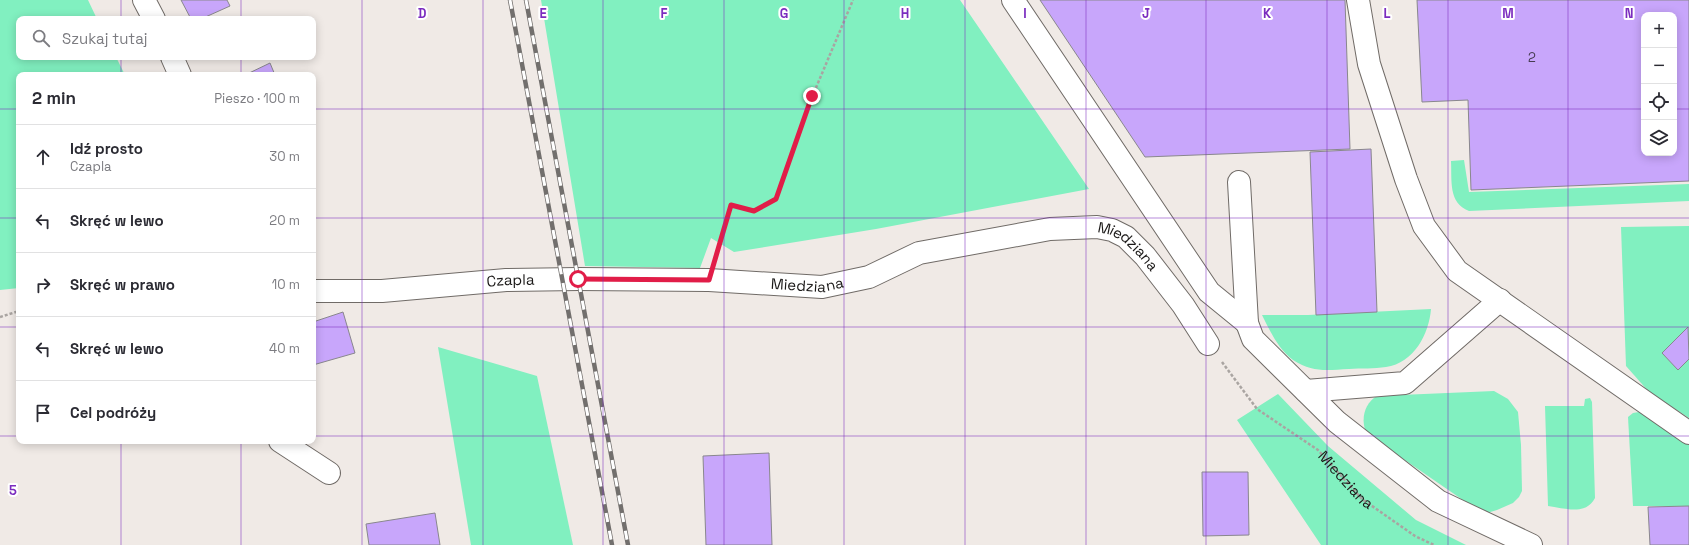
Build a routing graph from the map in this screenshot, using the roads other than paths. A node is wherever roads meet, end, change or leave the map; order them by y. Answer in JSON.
{"nodes":[{"id":1,"x":144,"y":0,"type":"edge"},
{"id":2,"x":1013,"y":0,"type":"edge"},
{"id":3,"x":1358,"y":0,"type":"edge"},
{"id":4,"x":152,"y":16,"type":"edge"},
{"id":5,"x":173,"y":60,"type":"edge"},
{"id":6,"x":179,"y":72,"type":"edge"},
{"id":7,"x":1239,"y":182,"type":"dead end"},
{"id":8,"x":709,"y":280,"type":"joint"},
{"id":9,"x":316,"y":291,"type":"edge"},
{"id":10,"x":1500,"y":300,"type":"junction"},
{"id":11,"x":1246,"y":323,"type":"junction"},
{"id":12,"x":1208,"y":344,"type":"road end"},
{"id":13,"x":1306,"y":391,"type":"junction"},
{"id":14,"x":1689,"y":433,"type":"edge"},
{"id":15,"x":285,"y":444,"type":"edge"},
{"id":16,"x":329,"y":473,"type":"dead end"},
{"id":17,"x":1531,"y":545,"type":"edge"}],
"edges":[{"from":1,"to":4,"type":"street"},
{"from":2,"to":11,"type":"street"},
{"from":3,"to":10,"type":"street"},
{"from":5,"to":6,"type":"street"},
{"from":7,"to":11,"type":"street"},
{"from":8,"to":9,"type":"street","name":"Czapla"},
{"from":8,"to":12,"type":"street","name":"Miedziana"},
{"from":10,"to":13,"type":"street"},
{"from":10,"to":14,"type":"street"},
{"from":11,"to":13,"type":"street"},
{"from":13,"to":17,"type":"street"},
{"from":15,"to":16,"type":"street"}]}
